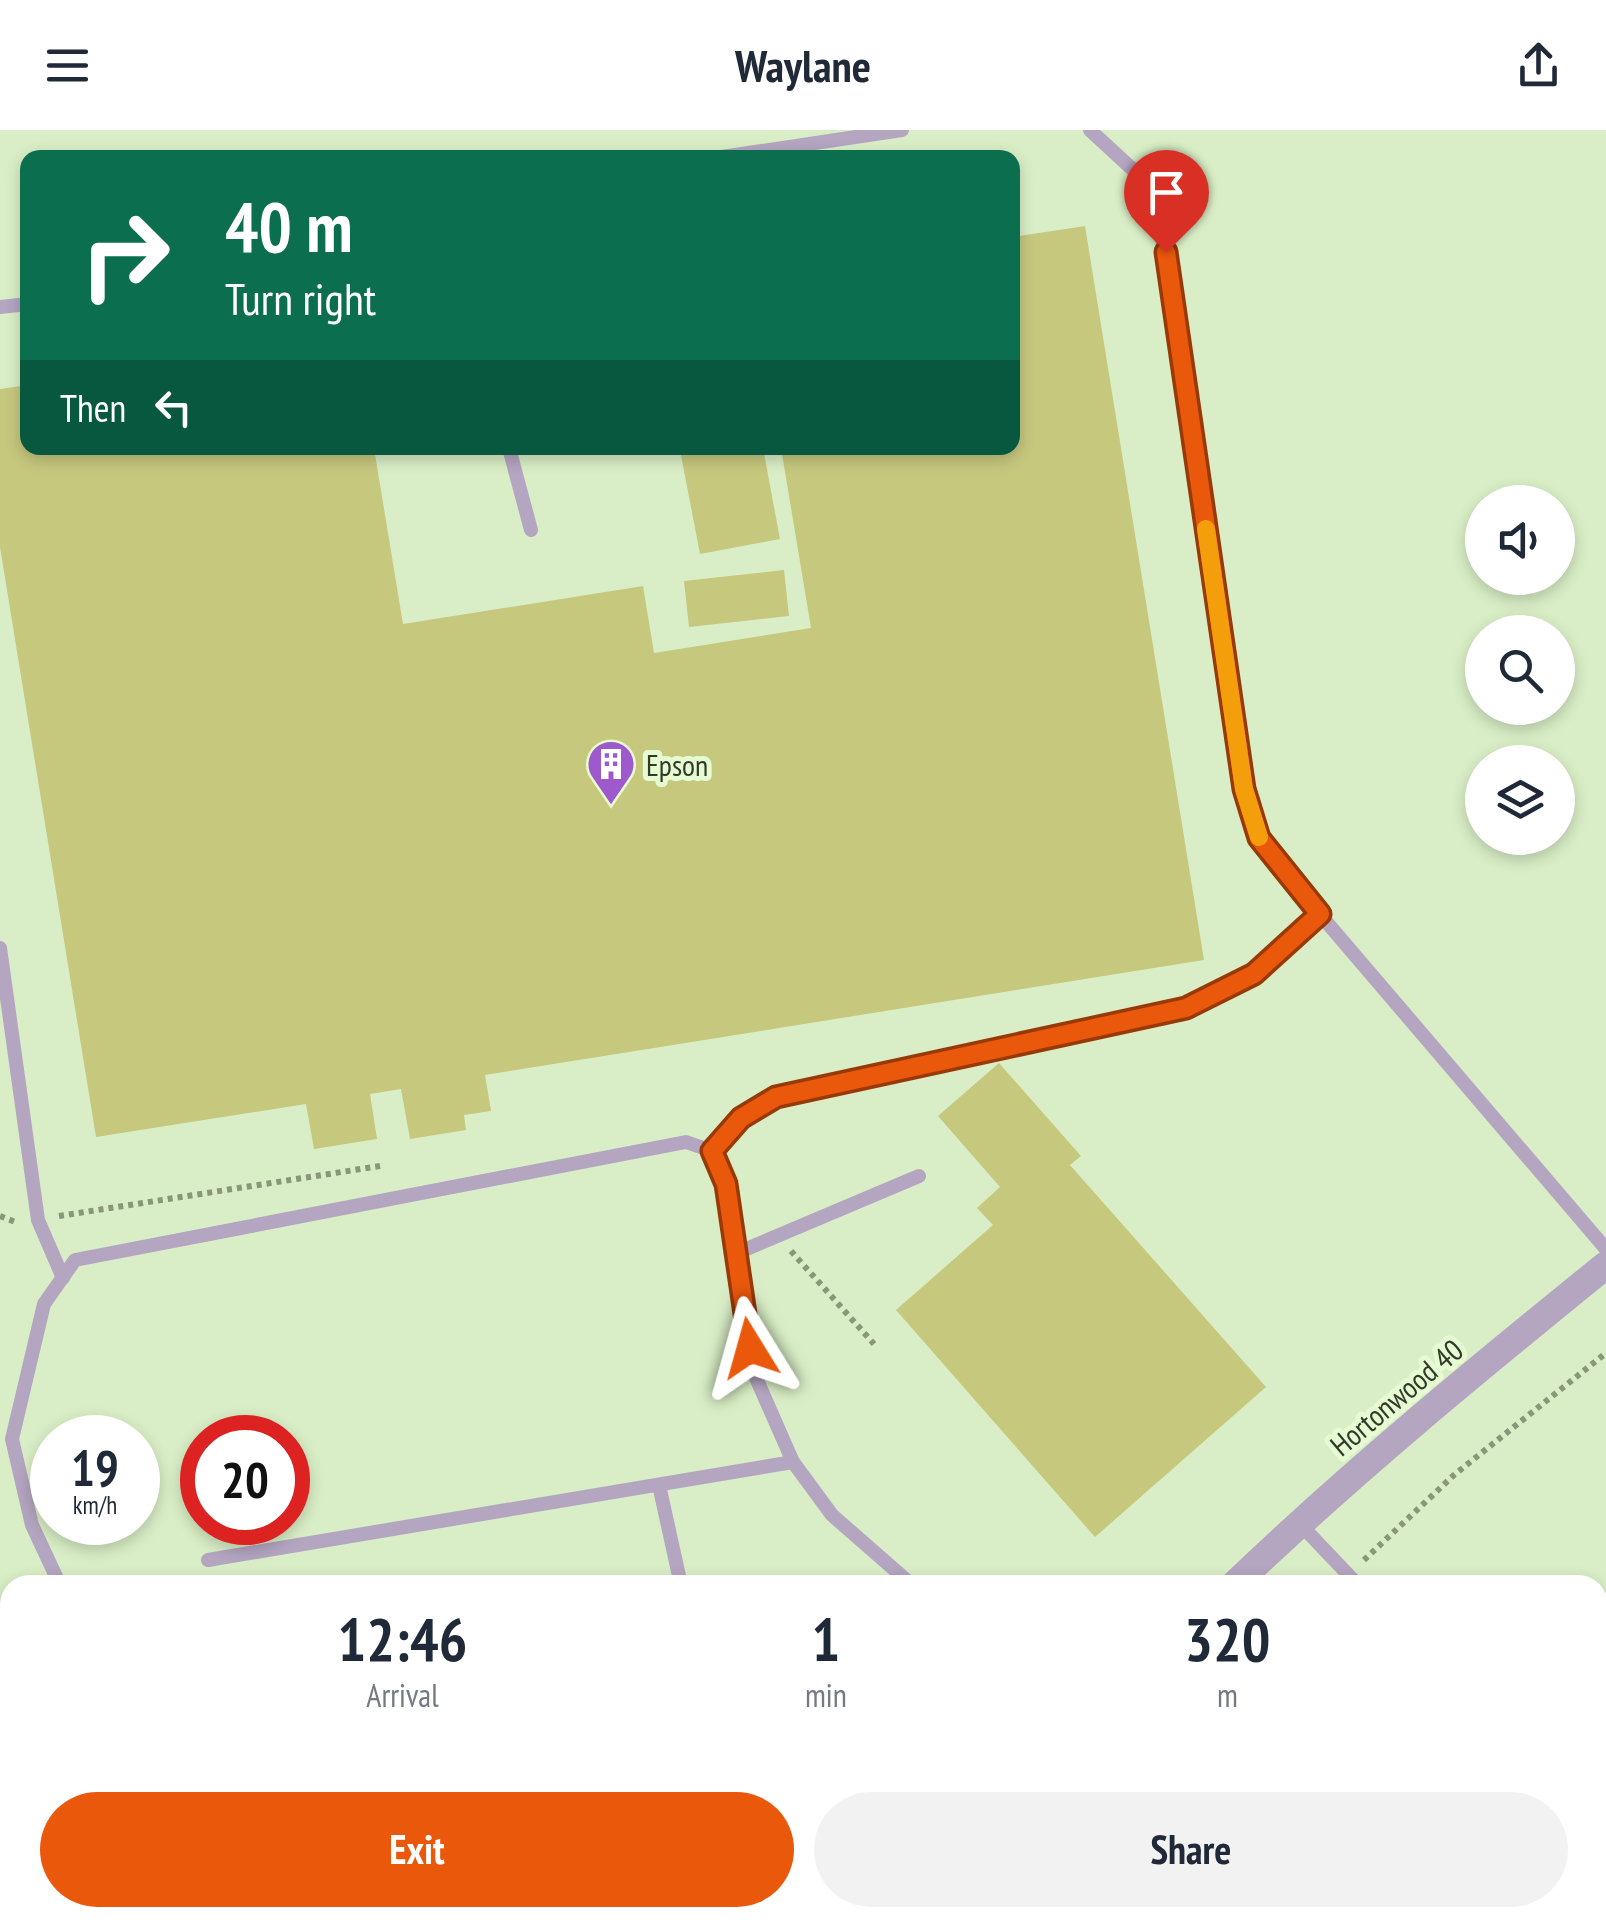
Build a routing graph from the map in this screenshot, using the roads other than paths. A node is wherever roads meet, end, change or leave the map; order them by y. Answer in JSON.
{"nodes":[{"id":1,"x":902,"y":130,"type":"edge"},
{"id":2,"x":1090,"y":130,"type":"edge"},
{"id":3,"x":769,"y":150,"type":"edge"},
{"id":4,"x":512,"y":455,"type":"edge"},
{"id":5,"x":531,"y":530,"type":"dead end"},
{"id":6,"x":1320,"y":914,"type":"junction"},
{"id":7,"x":0,"y":948,"type":"edge"},
{"id":8,"x":712,"y":1151,"type":"junction"},
{"id":9,"x":919,"y":1176,"type":"dead end"},
{"id":10,"x":1606,"y":1248,"type":"edge"},
{"id":11,"x":736,"y":1253,"type":"junction"},
{"id":12,"x":1606,"y":1266,"type":"edge"},
{"id":13,"x":63,"y":1278,"type":"junction"},
{"id":14,"x":793,"y":1462,"type":"junction"},
{"id":15,"x":659,"y":1485,"type":"junction"},
{"id":16,"x":1299,"y":1523,"type":"junction"},
{"id":17,"x":208,"y":1560,"type":"dead end"},
{"id":18,"x":55,"y":1575,"type":"edge"},
{"id":19,"x":678,"y":1575,"type":"edge"},
{"id":20,"x":901,"y":1575,"type":"edge"},
{"id":21,"x":1244,"y":1575,"type":"edge"},
{"id":22,"x":1348,"y":1575,"type":"edge"}],
"edges":[{"from":1,"to":3,"type":"lane"},
{"from":2,"to":6,"type":"lane"},
{"from":4,"to":5,"type":"lane"},
{"from":6,"to":8,"type":"lane"},
{"from":6,"to":10,"type":"lane"},
{"from":7,"to":13,"type":"lane"},
{"from":8,"to":11,"type":"lane"},
{"from":8,"to":13,"type":"lane"},
{"from":9,"to":11,"type":"lane"},
{"from":11,"to":14,"type":"lane"},
{"from":12,"to":16,"type":"street","name":"Hortonwood 40"},
{"from":13,"to":18,"type":"lane"},
{"from":14,"to":15,"type":"lane"},
{"from":14,"to":20,"type":"lane"},
{"from":15,"to":17,"type":"lane"},
{"from":15,"to":19,"type":"lane"},
{"from":16,"to":21,"type":"street","name":"Hortonwood 40"},
{"from":16,"to":22,"type":"lane"}]}
